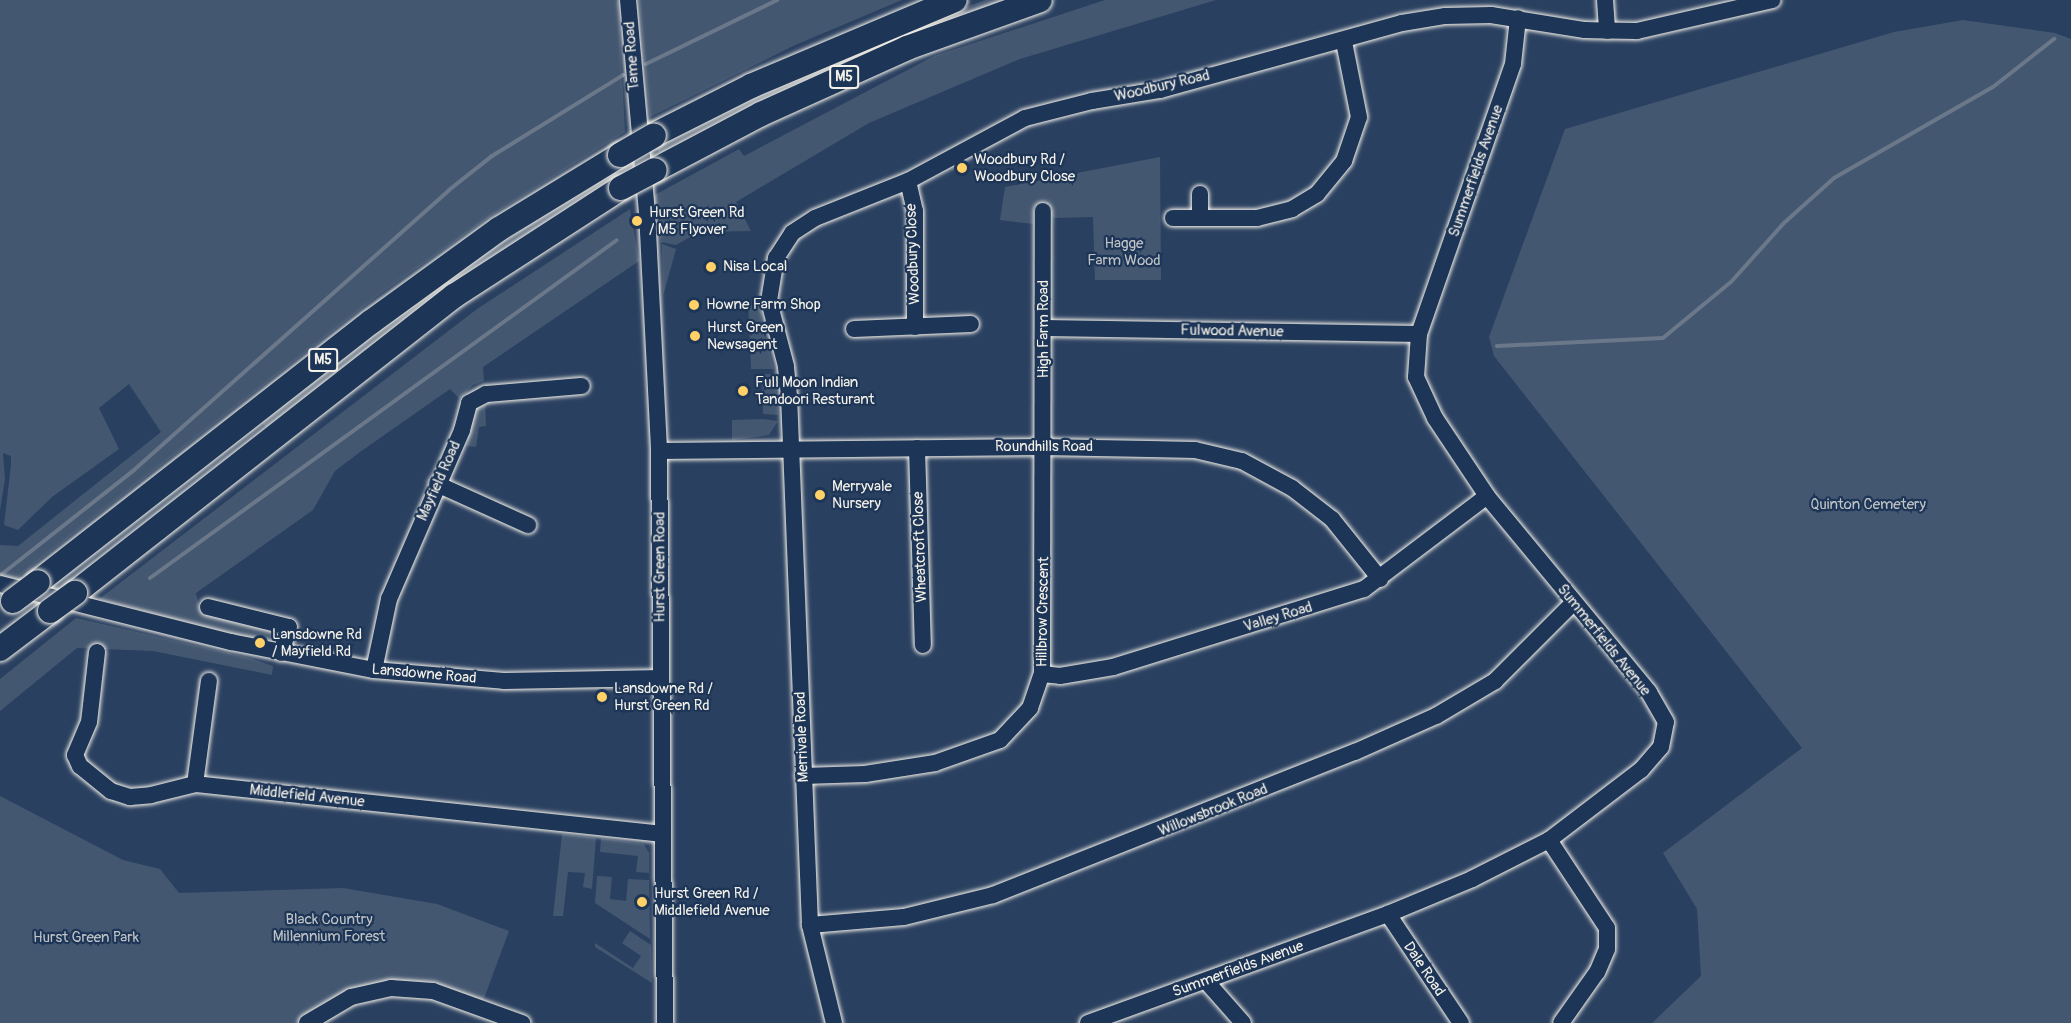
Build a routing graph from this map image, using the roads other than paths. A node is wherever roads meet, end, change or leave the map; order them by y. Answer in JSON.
{"nodes":[{"id":1,"x":628,"y":0,"type":"edge"},
{"id":2,"x":955,"y":0,"type":"edge"},
{"id":3,"x":1040,"y":0,"type":"edge"},
{"id":4,"x":1605,"y":0,"type":"edge"},
{"id":5,"x":1772,"y":0,"type":"edge"},
{"id":6,"x":1742,"y":4,"type":"edge"},
{"id":7,"x":1518,"y":18,"type":"junction"},
{"id":8,"x":1607,"y":31,"type":"junction"},
{"id":9,"x":1344,"y":42,"type":"junction"},
{"id":10,"x":637,"y":112,"type":"joint"},
{"id":11,"x":908,"y":182,"type":"junction"},
{"id":12,"x":1200,"y":194,"type":"dead end"},
{"id":13,"x":1043,"y":210,"type":"dead end"},
{"id":14,"x":1173,"y":218,"type":"dead end"},
{"id":15,"x":1200,"y":218,"type":"junction"},
{"id":16,"x":971,"y":324,"type":"dead end"},
{"id":17,"x":915,"y":327,"type":"junction"},
{"id":18,"x":1044,"y":328,"type":"junction"},
{"id":19,"x":854,"y":329,"type":"dead end"},
{"id":20,"x":1419,"y":334,"type":"junction"},
{"id":21,"x":582,"y":386,"type":"dead end"},
{"id":22,"x":1042,"y":447,"type":"junction"},
{"id":23,"x":792,"y":448,"type":"junction"},
{"id":24,"x":917,"y":448,"type":"junction"},
{"id":25,"x":659,"y":452,"type":"junction"},
{"id":26,"x":437,"y":484,"type":"junction"},
{"id":27,"x":1487,"y":496,"type":"junction"},
{"id":28,"x":528,"y":525,"type":"dead end"},
{"id":29,"x":1380,"y":579,"type":"junction"},
{"id":30,"x":81,"y":598,"type":"junction"},
{"id":31,"x":4,"y":599,"type":"edge"},
{"id":32,"x":1573,"y":603,"type":"junction"},
{"id":33,"x":208,"y":607,"type":"dead end"},
{"id":34,"x":923,"y":645,"type":"dead end"},
{"id":35,"x":0,"y":649,"type":"edge"},
{"id":36,"x":97,"y":652,"type":"dead end"},
{"id":37,"x":281,"y":653,"type":"junction"},
{"id":38,"x":374,"y":670,"type":"junction"},
{"id":39,"x":1042,"y":674,"type":"junction"},
{"id":40,"x":661,"y":678,"type":"junction"},
{"id":41,"x":209,"y":681,"type":"dead end"},
{"id":42,"x":803,"y":776,"type":"junction"},
{"id":43,"x":195,"y":784,"type":"junction"},
{"id":44,"x":662,"y":834,"type":"junction"},
{"id":45,"x":1549,"y":840,"type":"junction"},
{"id":46,"x":1388,"y":914,"type":"junction"},
{"id":47,"x":810,"y":925,"type":"junction"},
{"id":48,"x":1206,"y":981,"type":"junction"},
{"id":49,"x":307,"y":1023,"type":"edge"},
{"id":50,"x":522,"y":1023,"type":"edge"},
{"id":51,"x":665,"y":1023,"type":"edge"},
{"id":52,"x":834,"y":1023,"type":"edge"},
{"id":53,"x":1088,"y":1023,"type":"edge"},
{"id":54,"x":1243,"y":1023,"type":"edge"},
{"id":55,"x":1461,"y":1023,"type":"edge"},
{"id":56,"x":1561,"y":1023,"type":"edge"}],
"edges":[{"from":1,"to":10,"type":"street","name":"Tame Road"},
{"from":2,"to":31,"type":"highway","number":"M5","bridge":true},
{"from":3,"to":30,"type":"highway","number":"M5","bridge":true},
{"from":4,"to":8,"type":"street"},
{"from":5,"to":6,"type":"street","name":"Woodbury Road"},
{"from":6,"to":8,"type":"street","name":"Woodbury Road"},
{"from":7,"to":8,"type":"street","name":"Woodbury Road"},
{"from":7,"to":9,"type":"street","name":"Woodbury Road"},
{"from":7,"to":20,"type":"street","name":"Summerfields Avenue"},
{"from":9,"to":11,"type":"street","name":"Woodbury Road"},
{"from":9,"to":15,"type":"street"},
{"from":10,"to":25,"type":"street","name":"Hurst Green Road"},
{"from":11,"to":17,"type":"street","name":"Woodbury Close"},
{"from":11,"to":23,"type":"street","name":"Woodbury Road"},
{"from":12,"to":15,"type":"street"},
{"from":13,"to":18,"type":"street","name":"High Farm Road"},
{"from":14,"to":15,"type":"street"},
{"from":16,"to":17,"type":"street","name":"Woodbury Close"},
{"from":17,"to":19,"type":"street","name":"Woodbury Close"},
{"from":18,"to":20,"type":"street","name":"Fulwood Avenue"},
{"from":18,"to":22,"type":"street","name":"High Farm Road"},
{"from":20,"to":27,"type":"street","name":"Summerfields Avenue"},
{"from":21,"to":26,"type":"street","name":"Mayfield Road"},
{"from":22,"to":24,"type":"street","name":"Roundhills Road"},
{"from":22,"to":29,"type":"street","name":"Roundhills Road"},
{"from":22,"to":39,"type":"street","name":"Hillbrow Crescent"},
{"from":23,"to":24,"type":"street","name":"Roundhills Road"},
{"from":23,"to":25,"type":"street","name":"Roundhills Road"},
{"from":23,"to":42,"type":"street","name":"Merrivale Road"},
{"from":24,"to":34,"type":"street","name":"Wheatcroft Close"},
{"from":25,"to":40,"type":"street","name":"Hurst Green Road"},
{"from":26,"to":28,"type":"street"},
{"from":26,"to":38,"type":"street","name":"Mayfield Road"},
{"from":27,"to":29,"type":"street","name":"Valley Road"},
{"from":27,"to":32,"type":"street","name":"Summerfields Avenue"},
{"from":29,"to":39,"type":"street","name":"Valley Road"},
{"from":30,"to":31,"type":"street","name":"Lansdowne Road"},
{"from":30,"to":35,"type":"highway","number":"M5","bridge":true},
{"from":30,"to":37,"type":"street","name":"Lansdowne Road"},
{"from":32,"to":45,"type":"street","name":"Summerfields Avenue"},
{"from":32,"to":47,"type":"street","name":"Willowsbrook Road"},
{"from":33,"to":37,"type":"street"},
{"from":36,"to":43,"type":"street","name":"Middlefield Avenue"},
{"from":37,"to":38,"type":"street","name":"Lansdowne Road"},
{"from":38,"to":40,"type":"street","name":"Lansdowne Road"},
{"from":39,"to":42,"type":"street","name":"Hillbrow Crescent"},
{"from":40,"to":44,"type":"street","name":"Hurst Green Road"},
{"from":41,"to":43,"type":"street"},
{"from":42,"to":47,"type":"street","name":"Merrivale Road"},
{"from":43,"to":44,"type":"street","name":"Middlefield Avenue"},
{"from":44,"to":51,"type":"street","name":"Hurst Green Road"},
{"from":45,"to":46,"type":"street","name":"Summerfields Avenue"},
{"from":45,"to":56,"type":"street"},
{"from":46,"to":48,"type":"street","name":"Summerfields Avenue"},
{"from":46,"to":55,"type":"street","name":"Dale Road"},
{"from":47,"to":52,"type":"street","name":"Merrivale Road"},
{"from":48,"to":53,"type":"street","name":"Summerfields Avenue"},
{"from":48,"to":54,"type":"street"},
{"from":49,"to":50,"type":"street"}]}
